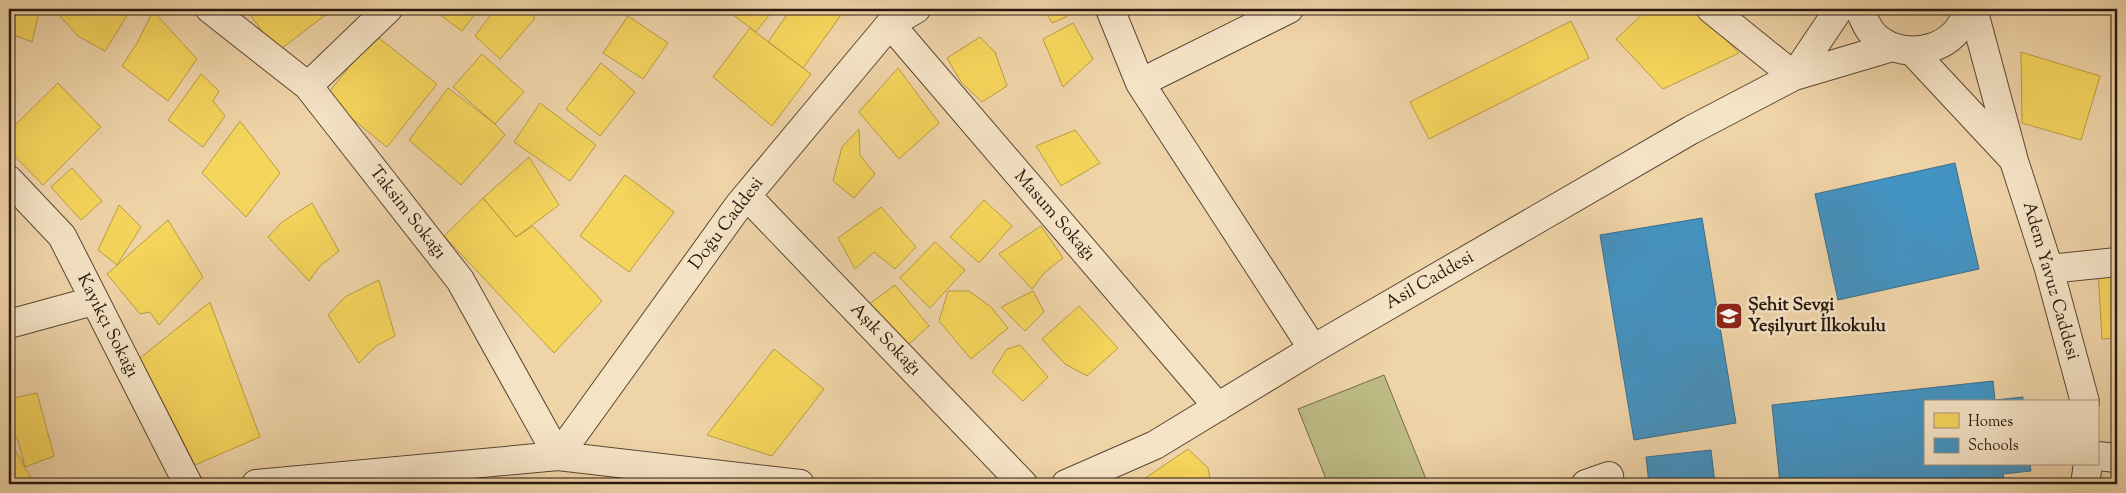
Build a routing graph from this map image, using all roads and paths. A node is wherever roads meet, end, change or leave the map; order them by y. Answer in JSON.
{"nodes":[{"id":1,"x":210,"y":9,"type":"edge"},
{"id":2,"x":388,"y":9,"type":"edge"},
{"id":3,"x":916,"y":9,"type":"edge"},
{"id":4,"x":1110,"y":9,"type":"edge"},
{"id":5,"x":1289,"y":9,"type":"edge"},
{"id":6,"x":1711,"y":9,"type":"edge"},
{"id":7,"x":1840,"y":9,"type":"edge"},
{"id":8,"x":1859,"y":9,"type":"edge"},
{"id":9,"x":1967,"y":9,"type":"edge"},
{"id":10,"x":1973,"y":9,"type":"edge"},
{"id":11,"x":890,"y":24,"type":"junction"},
{"id":12,"x":1902,"y":49,"type":"junction"},
{"id":13,"x":1794,"y":76,"type":"junction"},
{"id":14,"x":1140,"y":83,"type":"junction"},
{"id":15,"x":308,"y":86,"type":"junction"},
{"id":16,"x":2014,"y":161,"type":"junction"},
{"id":17,"x":9,"y":180,"type":"edge"},
{"id":18,"x":747,"y":196,"type":"junction"},
{"id":19,"x":2117,"y":262,"type":"edge"},
{"id":20,"x":2049,"y":269,"type":"junction"},
{"id":21,"x":93,"y":301,"type":"junction"},
{"id":22,"x":9,"y":324,"type":"edge"},
{"id":23,"x":1313,"y":349,"type":"junction"},
{"id":24,"x":2084,"y":400,"type":"edge"},
{"id":25,"x":1218,"y":407,"type":"junction"},
{"id":26,"x":558,"y":456,"type":"junction"},
{"id":27,"x":2098,"y":456,"type":"edge"},
{"id":28,"x":2117,"y":458,"type":"edge"},
{"id":29,"x":2088,"y":466,"type":"edge"},
{"id":30,"x":188,"y":484,"type":"edge"},
{"id":31,"x":256,"y":484,"type":"edge"},
{"id":32,"x":800,"y":484,"type":"edge"},
{"id":33,"x":1023,"y":484,"type":"edge"},
{"id":34,"x":1066,"y":484,"type":"edge"},
{"id":35,"x":1586,"y":484,"type":"edge"},
{"id":36,"x":1610,"y":484,"type":"edge"},
{"id":37,"x":2085,"y":484,"type":"edge"}],
"edges":[{"from":1,"to":15,"type":"street","name":"Taksim Sokağı"},
{"from":2,"to":15,"type":"street"},
{"from":3,"to":11,"type":"street","name":"Doğu Caddesi"},
{"from":4,"to":14,"type":"street"},
{"from":5,"to":14,"type":"street"},
{"from":6,"to":13,"type":"street"},
{"from":7,"to":13,"type":"street","name":"Asil Caddesi"},
{"from":8,"to":12,"type":"street","name":"Adem Yavuz Caddesi"},
{"from":9,"to":12,"type":"street","name":"Asil Caddesi"},
{"from":10,"to":16,"type":"street","name":"Adem Yavuz Caddesi"},
{"from":11,"to":18,"type":"street","name":"Doğu Caddesi"},
{"from":11,"to":25,"type":"street","name":"Masum Sokağı"},
{"from":12,"to":13,"type":"street","name":"Asil Caddesi"},
{"from":12,"to":16,"type":"street","name":"Adem Yavuz Caddesi"},
{"from":13,"to":23,"type":"street","name":"Asil Caddesi"},
{"from":14,"to":23,"type":"street"},
{"from":15,"to":26,"type":"street","name":"Taksim Sokağı"},
{"from":16,"to":20,"type":"street","name":"Adem Yavuz Caddesi"},
{"from":17,"to":21,"type":"street","name":"Kayıkçı Sokağı"},
{"from":18,"to":26,"type":"street","name":"Doğu Caddesi"},
{"from":18,"to":33,"type":"street","name":"Aşık Sokağı"},
{"from":19,"to":20,"type":"street"},
{"from":20,"to":24,"type":"street","name":"Adem Yavuz Caddesi"},
{"from":21,"to":22,"type":"street"},
{"from":21,"to":30,"type":"street","name":"Kayıkçı Sokağı"},
{"from":23,"to":25,"type":"street","name":"Asil Caddesi"},
{"from":25,"to":34,"type":"street","name":"Asil Caddesi"},
{"from":26,"to":31,"type":"street"},
{"from":26,"to":32,"type":"street"},
{"from":27,"to":28,"type":"street"},
{"from":29,"to":37,"type":"street"},
{"from":35,"to":36,"type":"street"}]}
